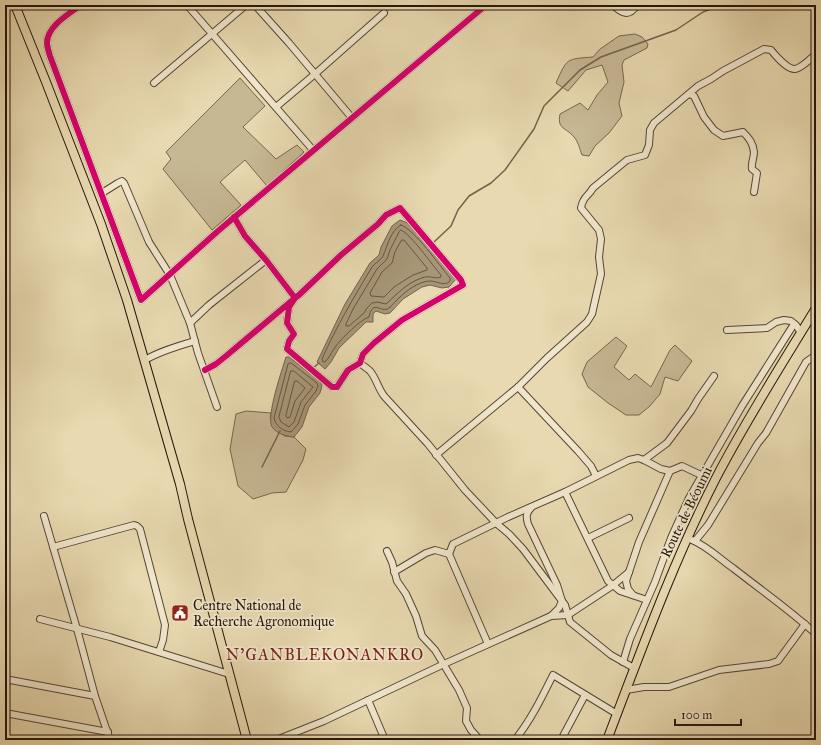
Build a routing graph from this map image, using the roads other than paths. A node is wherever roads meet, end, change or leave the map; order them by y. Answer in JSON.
{"nodes":[{"id":1,"x":15,"y":5,"type":"edge"},
{"id":2,"x":81,"y":5,"type":"edge"},
{"id":3,"x":187,"y":5,"type":"edge"},
{"id":4,"x":246,"y":5,"type":"edge"},
{"id":5,"x":255,"y":5,"type":"edge"},
{"id":6,"x":486,"y":5,"type":"edge"},
{"id":7,"x":613,"y":5,"type":"edge"},
{"id":8,"x":637,"y":5,"type":"edge"},
{"id":9,"x":384,"y":13,"type":"dead end"},
{"id":10,"x":213,"y":34,"type":"junction"},
{"id":11,"x":816,"y":54,"type":"edge"},
{"id":12,"x":315,"y":74,"type":"junction"},
{"id":13,"x":154,"y":83,"type":"dead end"},
{"id":14,"x":689,"y":94,"type":"junction"},
{"id":15,"x":276,"y":107,"type":"junction"},
{"id":16,"x":352,"y":118,"type":"junction"},
{"id":17,"x":313,"y":150,"type":"junction"},
{"id":18,"x":754,"y":192,"type":"dead end"},
{"id":19,"x":102,"y":193,"type":"junction"},
{"id":20,"x":234,"y":218,"type":"junction"},
{"id":21,"x":266,"y":260,"type":"junction"},
{"id":22,"x":170,"y":274,"type":"junction"},
{"id":23,"x":294,"y":298,"type":"junction"},
{"id":24,"x":816,"y":308,"type":"edge"},
{"id":25,"x":190,"y":323,"type":"junction"},
{"id":26,"x":794,"y":324,"type":"junction"},
{"id":27,"x":727,"y":330,"type":"dead end"},
{"id":28,"x":801,"y":333,"type":"junction"},
{"id":29,"x":195,"y":341,"type":"junction"},
{"id":30,"x":816,"y":356,"type":"edge"},
{"id":31,"x":145,"y":360,"type":"junction"},
{"id":32,"x":360,"y":363,"type":"junction"},
{"id":33,"x":205,"y":370,"type":"junction"},
{"id":34,"x":714,"y":376,"type":"dead end"},
{"id":35,"x":518,"y":387,"type":"junction"},
{"id":36,"x":217,"y":407,"type":"dead end"},
{"id":37,"x":436,"y":455,"type":"junction"},
{"id":38,"x":644,"y":460,"type":"junction"},
{"id":39,"x":670,"y":471,"type":"junction"},
{"id":40,"x":701,"y":475,"type":"junction"},
{"id":41,"x":596,"y":476,"type":"junction"},
{"id":42,"x":565,"y":492,"type":"junction"},
{"id":43,"x":533,"y":506,"type":"junction"},
{"id":44,"x":44,"y":516,"type":"dead end"},
{"id":45,"x":629,"y":518,"type":"dead end"},
{"id":46,"x":496,"y":523,"type":"junction"},
{"id":47,"x":687,"y":537,"type":"junction"},
{"id":48,"x":588,"y":538,"type":"junction"},
{"id":49,"x":695,"y":541,"type":"junction"},
{"id":50,"x":53,"y":547,"type":"junction"},
{"id":51,"x":386,"y":551,"type":"dead end"},
{"id":52,"x":449,"y":554,"type":"junction"},
{"id":53,"x":394,"y":572,"type":"junction"},
{"id":54,"x":629,"y":572,"type":"junction"},
{"id":55,"x":612,"y":586,"type":"junction"},
{"id":56,"x":634,"y":595,"type":"junction"},
{"id":57,"x":647,"y":600,"type":"junction"},
{"id":58,"x":562,"y":601,"type":"junction"},
{"id":59,"x":568,"y":615,"type":"junction"},
{"id":60,"x":551,"y":616,"type":"junction"},
{"id":61,"x":40,"y":619,"type":"dead end"},
{"id":62,"x":805,"y":624,"type":"junction"},
{"id":63,"x":77,"y":629,"type":"junction"},
{"id":64,"x":816,"y":634,"type":"edge"},
{"id":65,"x":488,"y":644,"type":"junction"},
{"id":66,"x":159,"y":652,"type":"junction"},
{"id":67,"x":623,"y":662,"type":"junction"},
{"id":68,"x":444,"y":664,"type":"junction"},
{"id":69,"x":634,"y":668,"type":"junction"},
{"id":70,"x":229,"y":674,"type":"junction"},
{"id":71,"x":5,"y":679,"type":"edge"},
{"id":72,"x":626,"y":690,"type":"junction"},
{"id":73,"x":585,"y":695,"type":"junction"},
{"id":74,"x":95,"y":696,"type":"junction"},
{"id":75,"x":368,"y":700,"type":"junction"},
{"id":76,"x":5,"y":713,"type":"edge"},
{"id":77,"x":617,"y":714,"type":"junction"},
{"id":78,"x":108,"y":732,"type":"junction"},
{"id":79,"x":110,"y":740,"type":"edge"},
{"id":80,"x":246,"y":740,"type":"edge"},
{"id":81,"x":276,"y":740,"type":"edge"},
{"id":82,"x":385,"y":740,"type":"edge"},
{"id":83,"x":480,"y":740,"type":"edge"},
{"id":84,"x":515,"y":740,"type":"edge"},
{"id":85,"x":561,"y":740,"type":"edge"},
{"id":86,"x":607,"y":740,"type":"edge"}],
"edges":[{"from":1,"to":31,"type":"main road"},
{"from":2,"to":19,"type":"street"},
{"from":3,"to":10,"type":"street"},
{"from":4,"to":10,"type":"street"},
{"from":5,"to":12,"type":"street"},
{"from":6,"to":16,"type":"street"},
{"from":7,"to":8,"type":"street"},
{"from":9,"to":12,"type":"street"},
{"from":10,"to":13,"type":"street"},
{"from":10,"to":15,"type":"street"},
{"from":11,"to":14,"type":"street"},
{"from":12,"to":15,"type":"street"},
{"from":12,"to":16,"type":"street"},
{"from":14,"to":18,"type":"street"},
{"from":14,"to":35,"type":"street"},
{"from":15,"to":17,"type":"street"},
{"from":16,"to":17,"type":"street"},
{"from":17,"to":20,"type":"street"},
{"from":19,"to":22,"type":"street"},
{"from":19,"to":22,"type":"street"},
{"from":20,"to":21,"type":"street"},
{"from":20,"to":22,"type":"street"},
{"from":21,"to":23,"type":"street"},
{"from":21,"to":25,"type":"street"},
{"from":22,"to":25,"type":"street"},
{"from":23,"to":32,"type":"street"},
{"from":23,"to":32,"type":"street"},
{"from":23,"to":33,"type":"street"},
{"from":24,"to":28,"type":"main road","name":"Route de Béoumi"},
{"from":25,"to":29,"type":"street"},
{"from":26,"to":27,"type":"street"},
{"from":26,"to":28,"type":"street"},
{"from":26,"to":40,"type":"street"},
{"from":28,"to":47,"type":"main road","name":"Route de Béoumi"},
{"from":29,"to":31,"type":"street"},
{"from":29,"to":33,"type":"street"},
{"from":30,"to":49,"type":"street"},
{"from":31,"to":70,"type":"main road"},
{"from":32,"to":37,"type":"street"},
{"from":33,"to":36,"type":"street"},
{"from":34,"to":38,"type":"street"},
{"from":35,"to":37,"type":"street"},
{"from":35,"to":41,"type":"street"},
{"from":37,"to":46,"type":"street"},
{"from":38,"to":39,"type":"street"},
{"from":38,"to":41,"type":"street"},
{"from":39,"to":40,"type":"street"},
{"from":39,"to":54,"type":"street"},
{"from":40,"to":57,"type":"street"},
{"from":41,"to":42,"type":"street"},
{"from":42,"to":43,"type":"street"},
{"from":42,"to":48,"type":"street"},
{"from":43,"to":46,"type":"street"},
{"from":43,"to":58,"type":"street"},
{"from":44,"to":50,"type":"street"},
{"from":45,"to":48,"type":"street"},
{"from":46,"to":52,"type":"street"},
{"from":46,"to":58,"type":"street"},
{"from":47,"to":49,"type":"street"},
{"from":47,"to":69,"type":"main road","name":"Route de Béoumi"},
{"from":48,"to":55,"type":"street"},
{"from":49,"to":62,"type":"street"},
{"from":50,"to":63,"type":"street"},
{"from":50,"to":66,"type":"street"},
{"from":51,"to":53,"type":"street"},
{"from":52,"to":53,"type":"street"},
{"from":52,"to":65,"type":"street"},
{"from":53,"to":68,"type":"street"},
{"from":54,"to":55,"type":"street"},
{"from":54,"to":56,"type":"street"},
{"from":55,"to":56,"type":"street"},
{"from":55,"to":59,"type":"street"},
{"from":56,"to":57,"type":"street"},
{"from":57,"to":67,"type":"street"},
{"from":58,"to":59,"type":"street"},
{"from":58,"to":60,"type":"street"},
{"from":59,"to":60,"type":"street"},
{"from":59,"to":67,"type":"street"},
{"from":60,"to":65,"type":"street"},
{"from":61,"to":63,"type":"street"},
{"from":62,"to":64,"type":"street"},
{"from":62,"to":72,"type":"street"},
{"from":63,"to":66,"type":"street"},
{"from":63,"to":74,"type":"street"},
{"from":65,"to":68,"type":"street"},
{"from":66,"to":70,"type":"street"},
{"from":67,"to":69,"type":"street"},
{"from":68,"to":75,"type":"street"},
{"from":68,"to":83,"type":"street"},
{"from":69,"to":72,"type":"main road","name":"Route de Béoumi"},
{"from":70,"to":80,"type":"main road"},
{"from":71,"to":74,"type":"street"},
{"from":72,"to":77,"type":"main road","name":"Route de Béoumi"},
{"from":73,"to":77,"type":"street"},
{"from":73,"to":84,"type":"street"},
{"from":73,"to":85,"type":"street"},
{"from":74,"to":78,"type":"street"},
{"from":75,"to":81,"type":"street"},
{"from":75,"to":82,"type":"street"},
{"from":76,"to":78,"type":"street"},
{"from":77,"to":86,"type":"main road","name":"Route de Béoumi"},
{"from":78,"to":79,"type":"street"}]}
